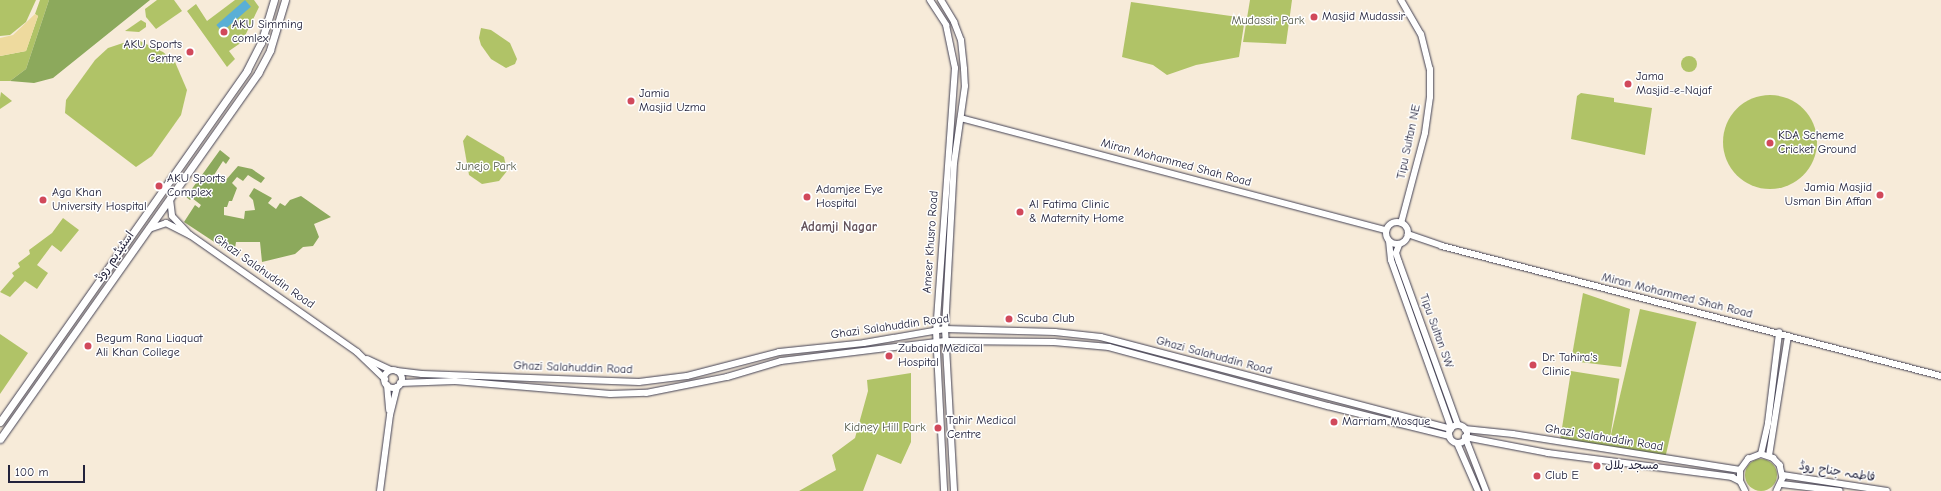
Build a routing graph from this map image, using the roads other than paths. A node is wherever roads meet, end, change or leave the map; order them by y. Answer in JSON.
{"nodes":[{"id":1,"x":274,"y":0,"type":"edge"},
{"id":2,"x":285,"y":0,"type":"edge"},
{"id":3,"x":930,"y":0,"type":"edge"},
{"id":4,"x":941,"y":0,"type":"edge"},
{"id":5,"x":1401,"y":0,"type":"edge"},
{"id":6,"x":952,"y":111,"type":"junction"},
{"id":7,"x":961,"y":118,"type":"junction"},
{"id":8,"x":951,"y":123,"type":"junction"},
{"id":9,"x":170,"y":199,"type":"junction"},
{"id":10,"x":1401,"y":223,"type":"junction"},
{"id":11,"x":149,"y":229,"type":"junction"},
{"id":12,"x":1386,"y":230,"type":"junction"},
{"id":13,"x":1408,"y":234,"type":"junction"},
{"id":14,"x":190,"y":235,"type":"junction"},
{"id":15,"x":1389,"y":241,"type":"junction"},
{"id":16,"x":1399,"y":245,"type":"junction"},
{"id":17,"x":945,"y":330,"type":"junction"},
{"id":18,"x":936,"y":331,"type":"junction"},
{"id":19,"x":1043,"y":332,"type":"junction"},
{"id":20,"x":1779,"y":333,"type":"junction"},
{"id":21,"x":1788,"y":336,"type":"junction"},
{"id":22,"x":945,"y":341,"type":"junction"},
{"id":23,"x":936,"y":342,"type":"junction"},
{"id":24,"x":1044,"y":342,"type":"junction"},
{"id":25,"x":364,"y":358,"type":"junction"},
{"id":26,"x":394,"y":370,"type":"junction"},
{"id":27,"x":1941,"y":376,"type":"edge"},
{"id":28,"x":386,"y":382,"type":"junction"},
{"id":29,"x":399,"y":385,"type":"junction"},
{"id":30,"x":390,"y":415,"type":"junction"},
{"id":31,"x":0,"y":422,"type":"edge"},
{"id":32,"x":1458,"y":425,"type":"junction"},
{"id":33,"x":1465,"y":429,"type":"junction"},
{"id":34,"x":1450,"y":431,"type":"junction"},
{"id":35,"x":1466,"y":437,"type":"junction"},
{"id":36,"x":0,"y":439,"type":"edge"},
{"id":37,"x":1457,"y":443,"type":"junction"},
{"id":38,"x":1761,"y":454,"type":"junction"},
{"id":39,"x":1769,"y":456,"type":"junction"},
{"id":40,"x":1740,"y":470,"type":"junction"},
{"id":41,"x":1783,"y":475,"type":"junction"},
{"id":42,"x":1740,"y":481,"type":"junction"},
{"id":43,"x":1782,"y":484,"type":"junction"},
{"id":44,"x":380,"y":491,"type":"edge"},
{"id":45,"x":944,"y":491,"type":"edge"},
{"id":46,"x":954,"y":491,"type":"edge"},
{"id":47,"x":1478,"y":491,"type":"edge"},
{"id":48,"x":1486,"y":491,"type":"edge"},
{"id":49,"x":1745,"y":491,"type":"edge"},
{"id":50,"x":1777,"y":491,"type":"edge"},
{"id":51,"x":1840,"y":491,"type":"edge"},
{"id":52,"x":1887,"y":491,"type":"edge"}],
"edges":[{"from":1,"to":31,"type":"main road","name":"اسٹیڈیم روڈ"},
{"from":2,"to":9,"type":"main road","name":"اسٹیڈیم روڈ"},
{"from":3,"to":6,"type":"main road","name":"Ameer Khusro Road"},
{"from":4,"to":7,"type":"main road","name":"Ameer Khusro Road"},
{"from":5,"to":10,"type":"main road","name":"Tipu Sultan NE"},
{"from":6,"to":7,"type":"main road"},
{"from":6,"to":8,"type":"main road","name":"Ameer Khusro Road"},
{"from":7,"to":8,"type":"main road"},
{"from":7,"to":12,"type":"street","name":"Miran Mohammed Shah Road"},
{"from":7,"to":17,"type":"main road","name":"Ameer Khusro Road"},
{"from":8,"to":18,"type":"main road","name":"Ameer Khusro Road"},
{"from":9,"to":11,"type":"main road","name":"اسٹیڈیم روڈ"},
{"from":9,"to":14,"type":"main road","name":"Ghazi Salahuddin Road"},
{"from":10,"to":12,"type":"main road"},
{"from":10,"to":13,"type":"main road"},
{"from":11,"to":14,"type":"main road","name":"Ghazi Salahuddin Road"},
{"from":11,"to":36,"type":"main road","name":"اسٹیڈیم روڈ"},
{"from":12,"to":15,"type":"main road"},
{"from":13,"to":16,"type":"main road"},
{"from":13,"to":20,"type":"street","name":"Miran Mohammed Shah Road"},
{"from":14,"to":25,"type":"main road","name":"Ghazi Salahuddin Road"},
{"from":15,"to":16,"type":"main road"},
{"from":15,"to":34,"type":"main road"},
{"from":16,"to":32,"type":"main road","name":"Tipu Sultan SW"},
{"from":17,"to":18,"type":"main road","name":"Ghazi Salahuddin Road"},
{"from":17,"to":19,"type":"street","name":"Ghazi Salahuddin Road"},
{"from":17,"to":22,"type":"main road","name":"Ameer Khusro Road"},
{"from":18,"to":23,"type":"main road","name":"Ameer Khusro Road"},
{"from":18,"to":26,"type":"main road","name":"Ghazi Salahuddin Road"},
{"from":19,"to":24,"type":"street"},
{"from":19,"to":34,"type":"street","name":"Ghazi Salahuddin Road"},
{"from":20,"to":21,"type":"street","name":"Miran Mohammed Shah Road"},
{"from":20,"to":38,"type":"street"},
{"from":21,"to":27,"type":"street","name":"Miran Mohammed Shah Road"},
{"from":21,"to":39,"type":"street"},
{"from":22,"to":23,"type":"main road","name":"Ghazi Salahuddin Road"},
{"from":22,"to":24,"type":"street","name":"Ghazi Salahuddin Road"},
{"from":22,"to":46,"type":"main road","name":"Ameer Khusro Road"},
{"from":23,"to":29,"type":"main road","name":"Ghazi Salahuddin Road"},
{"from":23,"to":45,"type":"main road","name":"Ameer Khusro Road"},
{"from":24,"to":34,"type":"street","name":"Ghazi Salahuddin Road"},
{"from":25,"to":26,"type":"main road","name":"Ghazi Salahuddin Road"},
{"from":25,"to":28,"type":"main road","name":"Ghazi Salahuddin Road"},
{"from":26,"to":28,"type":"main road"},
{"from":26,"to":29,"type":"main road"},
{"from":28,"to":29,"type":"main road","name":"Ghazi Salahuddin Road"},
{"from":28,"to":30,"type":"main road"},
{"from":29,"to":30,"type":"main road"},
{"from":30,"to":44,"type":"main road"},
{"from":32,"to":33,"type":"main road"},
{"from":32,"to":34,"type":"main road"},
{"from":33,"to":35,"type":"main road"},
{"from":33,"to":40,"type":"street","name":"Ghazi Salahuddin Road"},
{"from":34,"to":37,"type":"main road"},
{"from":35,"to":37,"type":"main road"},
{"from":35,"to":42,"type":"street","name":"Ghazi Salahuddin Road"},
{"from":35,"to":48,"type":"main road"},
{"from":37,"to":47,"type":"main road"},
{"from":38,"to":39,"type":"street"},
{"from":38,"to":40,"type":"street"},
{"from":39,"to":41,"type":"street"},
{"from":40,"to":42,"type":"street"},
{"from":41,"to":43,"type":"street"},
{"from":41,"to":52,"type":"street","name":"فاطمہ جناح روڈ"},
{"from":42,"to":49,"type":"street"},
{"from":43,"to":50,"type":"street"},
{"from":43,"to":51,"type":"street","name":"فاطمہ جناح روڈ"}]}
